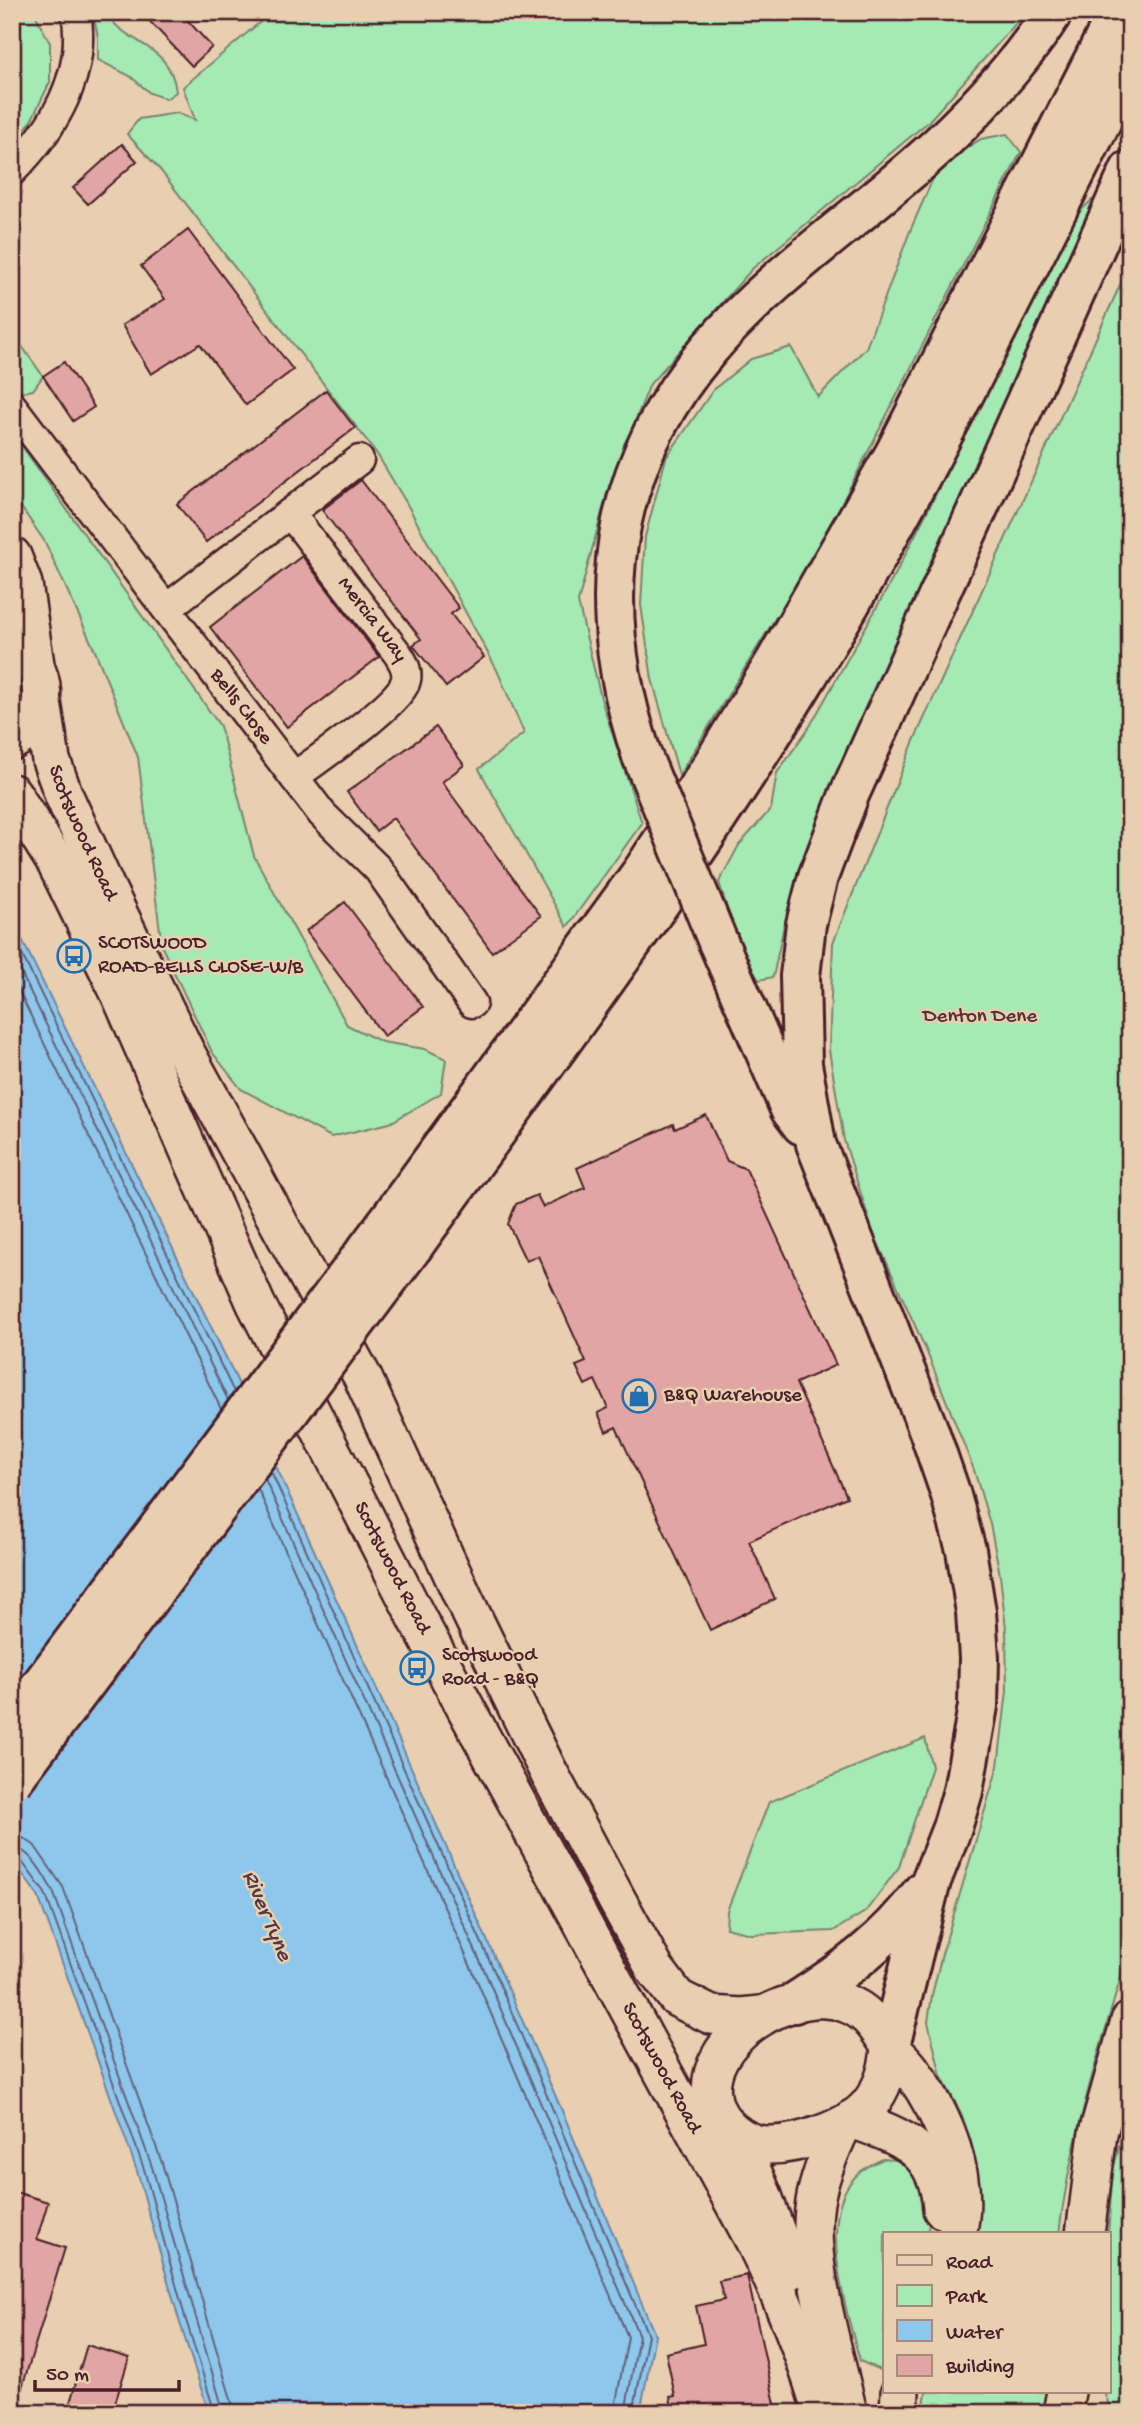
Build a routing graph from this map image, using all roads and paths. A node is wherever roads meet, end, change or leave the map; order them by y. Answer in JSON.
{"nodes":[{"id":1,"x":76,"y":12,"type":"edge"},
{"id":2,"x":1053,"y":12,"type":"edge"},
{"id":3,"x":1118,"y":12,"type":"edge"},
{"id":4,"x":1130,"y":64,"type":"edge"},
{"id":5,"x":1130,"y":170,"type":"edge"},
{"id":6,"x":12,"y":171,"type":"edge"},
{"id":7,"x":12,"y":406,"type":"edge"},
{"id":8,"x":359,"y":460,"type":"dead end"},
{"id":9,"x":290,"y":513,"type":"junction"},
{"id":10,"x":12,"y":556,"type":"edge"},
{"id":11,"x":167,"y":608,"type":"junction"},
{"id":12,"x":24,"y":654,"type":"edge"},
{"id":13,"x":42,"y":702,"type":"junction"},
{"id":14,"x":12,"y":741,"type":"edge"},
{"id":15,"x":294,"y":777,"type":"junction"},
{"id":16,"x":12,"y":793,"type":"edge"},
{"id":17,"x":472,"y":1003,"type":"dead end"},
{"id":18,"x":816,"y":1144,"type":"junction"},
{"id":19,"x":400,"y":1234,"type":"junction"},
{"id":20,"x":12,"y":1724,"type":"edge"},
{"id":21,"x":12,"y":1781,"type":"edge"},
{"id":22,"x":931,"y":1881,"type":"junction"},
{"id":23,"x":778,"y":2009,"type":"junction"},
{"id":24,"x":1130,"y":2021,"type":"edge"},
{"id":25,"x":890,"y":2046,"type":"junction"},
{"id":26,"x":672,"y":2089,"type":"junction"},
{"id":27,"x":847,"y":2122,"type":"junction"},
{"id":28,"x":730,"y":2128,"type":"junction"},
{"id":29,"x":941,"y":2232,"type":"edge"},
{"id":30,"x":957,"y":2232,"type":"edge"},
{"id":31,"x":1084,"y":2232,"type":"edge"},
{"id":32,"x":812,"y":2378,"type":"junction"},
{"id":33,"x":900,"y":2394,"type":"edge"},
{"id":34,"x":1066,"y":2394,"type":"edge"},
{"id":35,"x":822,"y":2413,"type":"edge"},
{"id":36,"x":848,"y":2413,"type":"edge"},
{"id":37,"x":899,"y":2413,"type":"edge"},
{"id":38,"x":1062,"y":2413,"type":"edge"}],
"edges":[{"from":1,"to":6,"type":"street"},
{"from":2,"to":18,"type":"highway","bridge":true},
{"from":3,"to":19,"type":"highway"},
{"from":4,"to":19,"type":"highway"},
{"from":5,"to":18,"type":"highway"},
{"from":7,"to":11,"type":"street","name":"Bells Close"},
{"from":8,"to":9,"type":"street"},
{"from":9,"to":11,"type":"street"},
{"from":9,"to":15,"type":"street","name":"Mercia Way"},
{"from":10,"to":12,"type":"main road","name":"Scotswood Road"},
{"from":11,"to":15,"type":"street","name":"Bells Close"},
{"from":12,"to":13,"type":"main road","name":"Scotswood Road"},
{"from":13,"to":14,"type":"main road"},
{"from":13,"to":23,"type":"main road","name":"Scotswood Road"},
{"from":15,"to":17,"type":"street","name":"Bells Close"},
{"from":16,"to":26,"type":"main road","name":"Scotswood Road"},
{"from":18,"to":22,"type":"highway"},
{"from":19,"to":20,"type":"highway","bridge":true},
{"from":19,"to":21,"type":"highway","bridge":true},
{"from":22,"to":23,"type":"highway"},
{"from":22,"to":25,"type":"highway"},
{"from":23,"to":25,"type":"main road"},
{"from":23,"to":28,"type":"main road"},
{"from":24,"to":31,"type":"main road"},
{"from":25,"to":27,"type":"main road"},
{"from":25,"to":30,"type":"main road"},
{"from":26,"to":28,"type":"main road"},
{"from":26,"to":32,"type":"main road","name":"Scotswood Road"},
{"from":27,"to":28,"type":"main road"},
{"from":27,"to":29,"type":"main road"},
{"from":27,"to":36,"type":"main road"},
{"from":28,"to":32,"type":"main road"},
{"from":32,"to":35,"type":"main road","name":"Scotswood Road"},
{"from":33,"to":37,"type":"main road"},
{"from":34,"to":38,"type":"main road"}]}
